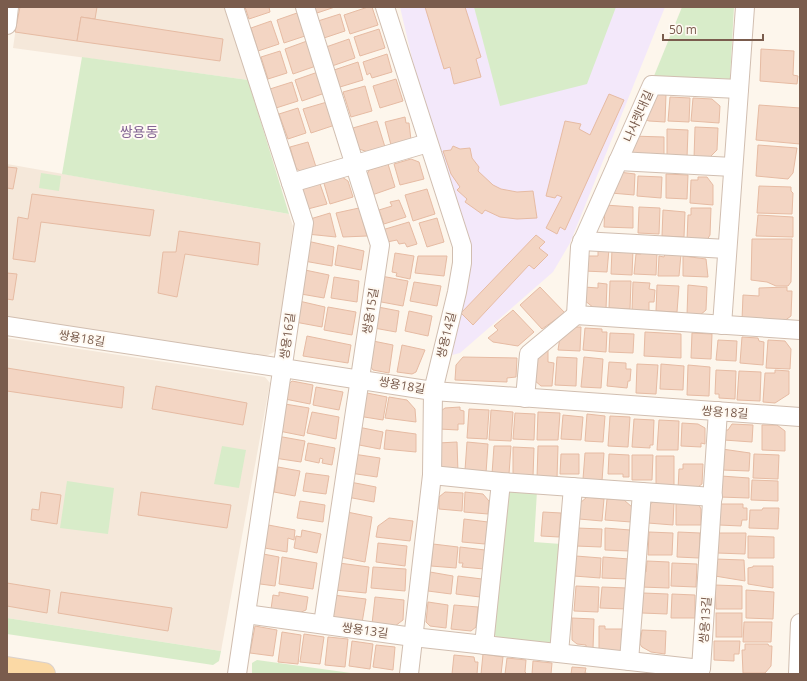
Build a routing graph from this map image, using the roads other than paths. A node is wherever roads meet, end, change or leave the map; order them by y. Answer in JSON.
{"nodes":[{"id":1,"x":9,"y":7,"type":"edge"},
{"id":2,"x":234,"y":7,"type":"edge"},
{"id":3,"x":305,"y":7,"type":"edge"},
{"id":4,"x":385,"y":7,"type":"edge"},
{"id":5,"x":745,"y":7,"type":"edge"},
{"id":6,"x":7,"y":25,"type":"edge"},
{"id":7,"x":739,"y":89,"type":"junction"},
{"id":8,"x":428,"y":143,"type":"junction"},
{"id":9,"x":618,"y":161,"type":"junction"},
{"id":10,"x":354,"y":165,"type":"junction"},
{"id":11,"x":733,"y":167,"type":"junction"},
{"id":12,"x":291,"y":183,"type":"junction"},
{"id":13,"x":582,"y":241,"type":"junction"},
{"id":14,"x":727,"y":249,"type":"junction"},
{"id":15,"x":576,"y":315,"type":"junction"},
{"id":16,"x":722,"y":324,"type":"junction"},
{"id":17,"x":7,"y":326,"type":"edge"},
{"id":18,"x":800,"y":330,"type":"edge"},
{"id":19,"x":282,"y":368,"type":"junction"},
{"id":20,"x":360,"y":378,"type":"junction"},
{"id":21,"x":433,"y":390,"type":"junction"},
{"id":22,"x":525,"y":398,"type":"junction"},
{"id":23,"x":718,"y":412,"type":"junction"},
{"id":24,"x":800,"y":417,"type":"edge"},
{"id":25,"x":432,"y":475,"type":"junction"},
{"id":26,"x":501,"y":482,"type":"junction"},
{"id":27,"x":573,"y":487,"type":"junction"},
{"id":28,"x":642,"y":492,"type":"junction"},
{"id":29,"x":713,"y":497,"type":"junction"},
{"id":30,"x":246,"y":614,"type":"junction"},
{"id":31,"x":800,"y":623,"type":"edge"},
{"id":32,"x":323,"y":624,"type":"junction"},
{"id":33,"x":413,"y":637,"type":"junction"},
{"id":34,"x":484,"y":645,"type":"junction"},
{"id":35,"x":559,"y":653,"type":"junction"},
{"id":36,"x":629,"y":661,"type":"junction"},
{"id":37,"x":7,"y":668,"type":"edge"},
{"id":38,"x":44,"y":674,"type":"edge"},
{"id":39,"x":237,"y":674,"type":"edge"},
{"id":40,"x":408,"y":674,"type":"edge"},
{"id":41,"x":798,"y":674,"type":"edge"}],
"edges":[{"from":1,"to":6,"type":"street"},
{"from":2,"to":12,"type":"street","name":"쌍용16길"},
{"from":3,"to":10,"type":"street","name":"쌍용15길"},
{"from":4,"to":8,"type":"street","name":"쌍용14길"},
{"from":5,"to":7,"type":"street"},
{"from":7,"to":9,"type":"street","name":"나사렛대길"},
{"from":7,"to":11,"type":"street"},
{"from":8,"to":10,"type":"street"},
{"from":8,"to":21,"type":"street","name":"쌍용14길"},
{"from":9,"to":11,"type":"street","name":"나사렛대길"},
{"from":9,"to":13,"type":"street","name":"나사렛대길"},
{"from":10,"to":12,"type":"street"},
{"from":10,"to":20,"type":"street","name":"쌍용15길"},
{"from":11,"to":14,"type":"street"},
{"from":12,"to":19,"type":"street","name":"쌍용16길"},
{"from":13,"to":14,"type":"street"},
{"from":13,"to":15,"type":"street","name":"나사렛대길"},
{"from":14,"to":16,"type":"street"},
{"from":15,"to":16,"type":"street"},
{"from":15,"to":22,"type":"street"},
{"from":16,"to":18,"type":"street"},
{"from":17,"to":19,"type":"street","name":"쌍용18길"},
{"from":19,"to":20,"type":"street","name":"쌍용18길"},
{"from":19,"to":30,"type":"street","name":"쌍용16길"},
{"from":20,"to":21,"type":"street","name":"쌍용18길"},
{"from":20,"to":32,"type":"street","name":"쌍용15길"},
{"from":21,"to":22,"type":"street","name":"쌍용18길"},
{"from":21,"to":25,"type":"street","name":"쌍용14길"},
{"from":22,"to":23,"type":"street","name":"쌍용18길"},
{"from":23,"to":24,"type":"street","name":"쌍용18길"},
{"from":23,"to":29,"type":"street","name":"쌍용13길"},
{"from":25,"to":26,"type":"street"},
{"from":25,"to":33,"type":"street","name":"쌍용14길"},
{"from":26,"to":27,"type":"street"},
{"from":26,"to":34,"type":"street"},
{"from":27,"to":28,"type":"street"},
{"from":27,"to":35,"type":"street"},
{"from":28,"to":29,"type":"street"},
{"from":28,"to":36,"type":"street"},
{"from":29,"to":36,"type":"street","name":"쌍용13길"},
{"from":30,"to":32,"type":"street","name":"쌍용13길"},
{"from":30,"to":39,"type":"street","name":"쌍용16길"},
{"from":31,"to":41,"type":"street"},
{"from":32,"to":33,"type":"street","name":"쌍용13길"},
{"from":33,"to":34,"type":"street","name":"쌍용13길"},
{"from":33,"to":40,"type":"street","name":"쌍용14길"},
{"from":34,"to":35,"type":"street","name":"쌍용13길"},
{"from":35,"to":36,"type":"street","name":"쌍용13길"},
{"from":37,"to":38,"type":"main road"}]}
